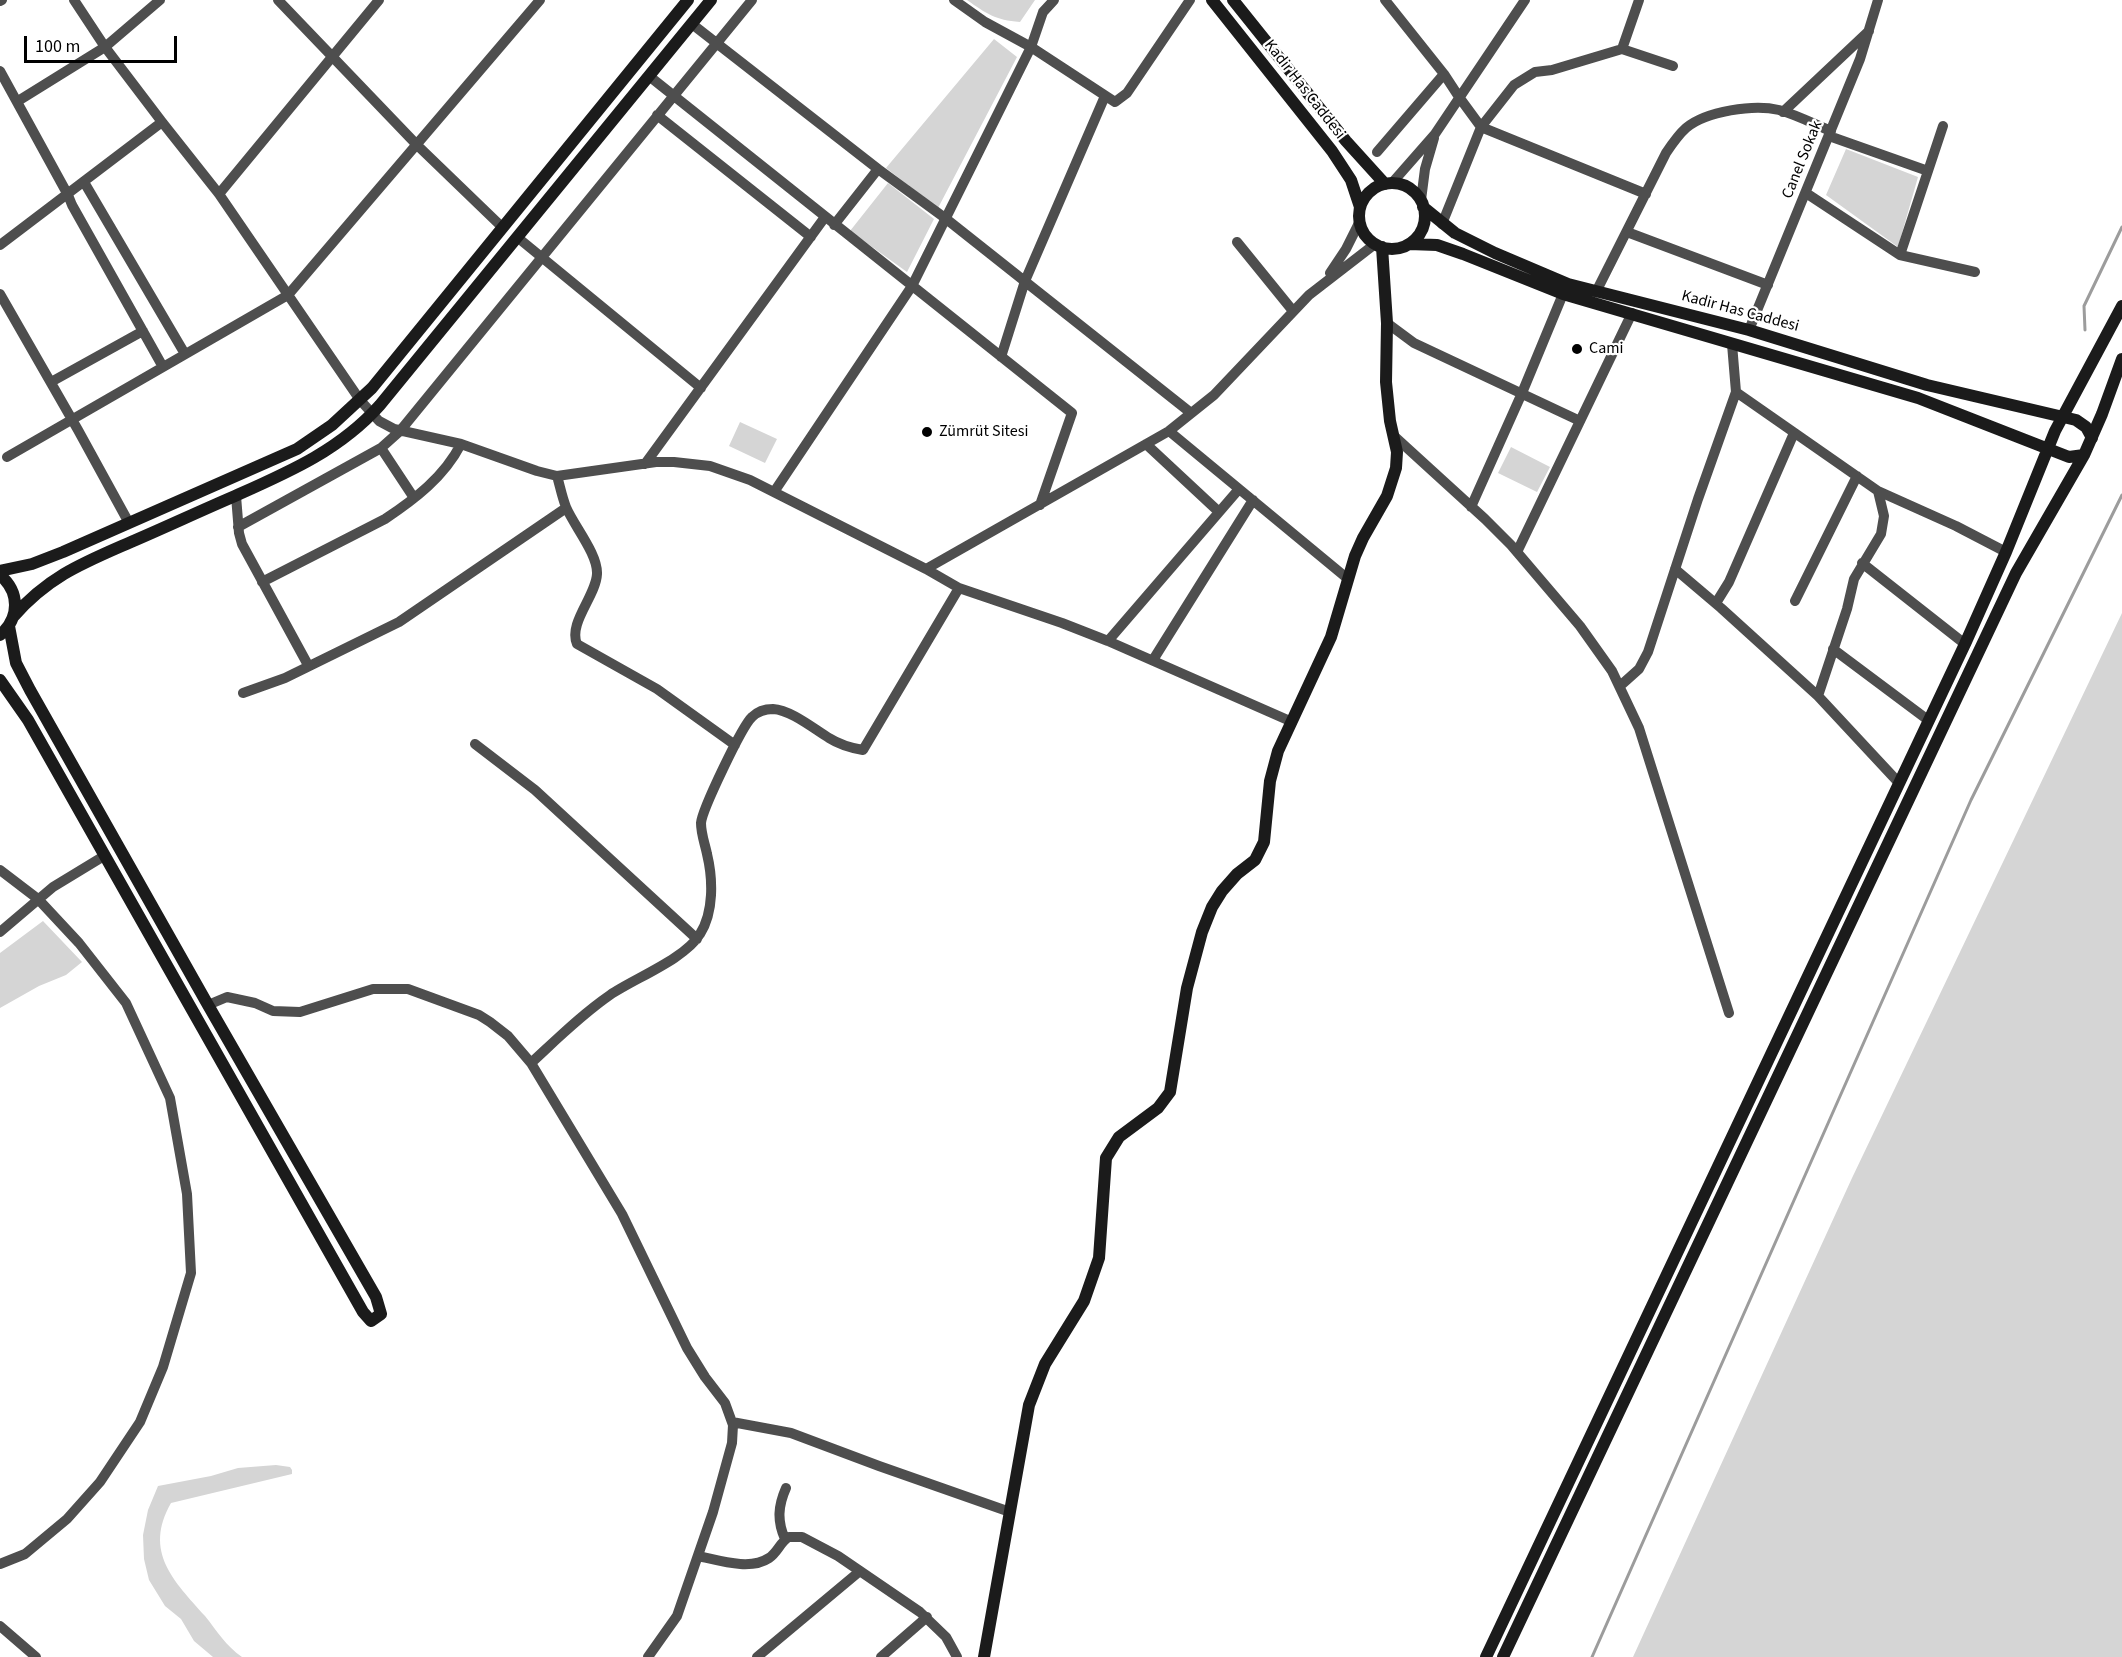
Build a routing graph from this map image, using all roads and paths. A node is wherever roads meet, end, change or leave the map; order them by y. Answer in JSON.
{"nodes":[{"id":1,"x":74,"y":0,"type":"edge"},
{"id":2,"x":160,"y":0,"type":"edge"},
{"id":3,"x":278,"y":0,"type":"edge"},
{"id":4,"x":379,"y":0,"type":"edge"},
{"id":5,"x":540,"y":0,"type":"edge"},
{"id":6,"x":688,"y":0,"type":"edge"},
{"id":7,"x":711,"y":0,"type":"edge"},
{"id":8,"x":752,"y":0,"type":"edge"},
{"id":9,"x":954,"y":0,"type":"edge"},
{"id":10,"x":1054,"y":0,"type":"edge"},
{"id":11,"x":1190,"y":0,"type":"edge"},
{"id":12,"x":1212,"y":0,"type":"edge"},
{"id":13,"x":1385,"y":0,"type":"edge"},
{"id":14,"x":1525,"y":0,"type":"edge"},
{"id":15,"x":1639,"y":0,"type":"edge"},
{"id":16,"x":1878,"y":0,"type":"edge"},
{"id":17,"x":1237,"y":2,"type":"edge"},
{"id":18,"x":692,"y":24,"type":"junction"},
{"id":19,"x":1869,"y":30,"type":"junction"},
{"id":20,"x":718,"y":42,"type":"junction"},
{"id":21,"x":105,"y":47,"type":"junction"},
{"id":22,"x":1031,"y":47,"type":"junction"},
{"id":23,"x":1622,"y":49,"type":"junction"},
{"id":24,"x":332,"y":56,"type":"junction"},
{"id":25,"x":1673,"y":66,"type":"dead end"},
{"id":26,"x":0,"y":71,"type":"edge"},
{"id":27,"x":1444,"y":74,"type":"junction"},
{"id":28,"x":649,"y":76,"type":"junction"},
{"id":29,"x":673,"y":96,"type":"junction"},
{"id":30,"x":1105,"y":96,"type":"junction"},
{"id":31,"x":1458,"y":97,"type":"junction"},
{"id":32,"x":18,"y":101,"type":"junction"},
{"id":33,"x":1784,"y":112,"type":"junction"},
{"id":34,"x":657,"y":116,"type":"junction"},
{"id":35,"x":162,"y":122,"type":"junction"},
{"id":36,"x":1943,"y":126,"type":"dead end"},
{"id":37,"x":1481,"y":127,"type":"junction"},
{"id":38,"x":1830,"y":133,"type":"junction"},
{"id":39,"x":1435,"y":134,"type":"junction"},
{"id":40,"x":417,"y":145,"type":"junction"},
{"id":41,"x":1377,"y":152,"type":"dead end"},
{"id":42,"x":878,"y":169,"type":"junction"},
{"id":43,"x":1928,"y":171,"type":"junction"},
{"id":44,"x":84,"y":182,"type":"junction"},
{"id":45,"x":1388,"y":183,"type":"junction"},
{"id":46,"x":1806,"y":193,"type":"junction"},
{"id":47,"x":219,"y":194,"type":"junction"},
{"id":48,"x":1646,"y":194,"type":"junction"},
{"id":49,"x":68,"y":195,"type":"junction"},
{"id":50,"x":1422,"y":203,"type":"junction"},
{"id":51,"x":1360,"y":207,"type":"junction"},
{"id":52,"x":825,"y":217,"type":"junction"},
{"id":53,"x":945,"y":218,"type":"junction"},
{"id":54,"x":1360,"y":221,"type":"junction"},
{"id":55,"x":1442,"y":224,"type":"junction"},
{"id":56,"x":834,"y":225,"type":"junction"},
{"id":57,"x":502,"y":227,"type":"junction"},
{"id":58,"x":1627,"y":232,"type":"junction"},
{"id":59,"x":517,"y":237,"type":"junction"},
{"id":60,"x":810,"y":237,"type":"junction"},
{"id":61,"x":1237,"y":242,"type":"dead end"},
{"id":62,"x":1409,"y":244,"type":"junction"},
{"id":63,"x":0,"y":245,"type":"edge"},
{"id":64,"x":1378,"y":245,"type":"junction"},
{"id":65,"x":1900,"y":255,"type":"junction"},
{"id":66,"x":542,"y":257,"type":"junction"},
{"id":67,"x":1975,"y":272,"type":"dead end"},
{"id":68,"x":1025,"y":281,"type":"junction"},
{"id":69,"x":1325,"y":281,"type":"junction"},
{"id":70,"x":1768,"y":285,"type":"junction"},
{"id":71,"x":912,"y":286,"type":"junction"},
{"id":72,"x":1596,"y":292,"type":"junction"},
{"id":73,"x":0,"y":294,"type":"edge"},
{"id":74,"x":1563,"y":294,"type":"junction"},
{"id":75,"x":288,"y":295,"type":"junction"},
{"id":76,"x":2122,"y":306,"type":"edge"},
{"id":77,"x":1293,"y":311,"type":"junction"},
{"id":78,"x":1632,"y":313,"type":"junction"},
{"id":79,"x":1387,"y":323,"type":"junction"},
{"id":80,"x":1749,"y":330,"type":"junction"},
{"id":81,"x":143,"y":331,"type":"junction"},
{"id":82,"x":1732,"y":344,"type":"junction"},
{"id":83,"x":186,"y":354,"type":"junction"},
{"id":84,"x":1001,"y":357,"type":"junction"},
{"id":85,"x":2122,"y":359,"type":"edge"},
{"id":86,"x":163,"y":367,"type":"junction"},
{"id":87,"x":51,"y":382,"type":"junction"},
{"id":88,"x":700,"y":388,"type":"junction"},
{"id":89,"x":1736,"y":392,"type":"junction"},
{"id":90,"x":1522,"y":393,"type":"junction"},
{"id":91,"x":360,"y":400,"type":"junction"},
{"id":92,"x":1191,"y":413,"type":"junction"},
{"id":93,"x":372,"y":414,"type":"junction"},
{"id":94,"x":2063,"y":417,"type":"junction"},
{"id":95,"x":72,"y":419,"type":"junction"},
{"id":96,"x":1580,"y":421,"type":"junction"},
{"id":97,"x":400,"y":431,"type":"junction"},
{"id":98,"x":1170,"y":431,"type":"junction"},
{"id":99,"x":1794,"y":433,"type":"junction"},
{"id":100,"x":1394,"y":436,"type":"junction"},
{"id":101,"x":2092,"y":438,"type":"junction"},
{"id":102,"x":461,"y":444,"type":"junction"},
{"id":103,"x":1146,"y":444,"type":"junction"},
{"id":104,"x":381,"y":448,"type":"junction"},
{"id":105,"x":2048,"y":448,"type":"junction"},
{"id":106,"x":2084,"y":455,"type":"junction"},
{"id":107,"x":7,"y":457,"type":"dead end"},
{"id":108,"x":645,"y":464,"type":"junction"},
{"id":109,"x":557,"y":476,"type":"junction"},
{"id":110,"x":1857,"y":476,"type":"junction"},
{"id":111,"x":1239,"y":489,"type":"junction"},
{"id":112,"x":1878,"y":491,"type":"junction"},
{"id":113,"x":774,"y":492,"type":"junction"},
{"id":114,"x":236,"y":496,"type":"junction"},
{"id":115,"x":414,"y":498,"type":"junction"},
{"id":116,"x":1253,"y":500,"type":"junction"},
{"id":117,"x":1040,"y":505,"type":"junction"},
{"id":118,"x":1471,"y":507,"type":"junction"},
{"id":119,"x":567,"y":508,"type":"junction"},
{"id":120,"x":1220,"y":512,"type":"junction"},
{"id":121,"x":129,"y":523,"type":"junction"},
{"id":122,"x":238,"y":527,"type":"junction"},
{"id":123,"x":1517,"y":552,"type":"junction"},
{"id":124,"x":2007,"y":552,"type":"junction"},
{"id":125,"x":1862,"y":563,"type":"junction"},
{"id":126,"x":926,"y":569,"type":"junction"},
{"id":127,"x":1675,"y":569,"type":"junction"},
{"id":128,"x":0,"y":573,"type":"edge"},
{"id":129,"x":1348,"y":579,"type":"junction"},
{"id":130,"x":262,"y":582,"type":"junction"},
{"id":131,"x":959,"y":588,"type":"junction"},
{"id":132,"x":1795,"y":601,"type":"dead end"},
{"id":133,"x":1716,"y":603,"type":"junction"},
{"id":134,"x":8,"y":626,"type":"edge"},
{"id":135,"x":1108,"y":641,"type":"junction"},
{"id":136,"x":1965,"y":644,"type":"junction"},
{"id":137,"x":1833,"y":650,"type":"junction"},
{"id":138,"x":1153,"y":660,"type":"junction"},
{"id":139,"x":309,"y":665,"type":"junction"},
{"id":140,"x":0,"y":681,"type":"edge"},
{"id":141,"x":1620,"y":687,"type":"junction"},
{"id":142,"x":243,"y":693,"type":"dead end"},
{"id":143,"x":1818,"y":696,"type":"junction"},
{"id":144,"x":1928,"y":720,"type":"junction"},
{"id":145,"x":1290,"y":721,"type":"junction"},
{"id":146,"x":476,"y":744,"type":"dead end"},
{"id":147,"x":735,"y":745,"type":"junction"},
{"id":148,"x":1899,"y":783,"type":"junction"},
{"id":149,"x":104,"y":856,"type":"junction"},
{"id":150,"x":0,"y":870,"type":"edge"},
{"id":151,"x":38,"y":899,"type":"junction"},
{"id":152,"x":0,"y":932,"type":"edge"},
{"id":153,"x":697,"y":939,"type":"junction"},
{"id":154,"x":208,"y":1005,"type":"junction"},
{"id":155,"x":1729,"y":1013,"type":"dead end"},
{"id":156,"x":531,"y":1064,"type":"junction"},
{"id":157,"x":732,"y":1422,"type":"junction"},
{"id":158,"x":786,"y":1488,"type":"dead end"},
{"id":159,"x":1010,"y":1512,"type":"junction"},
{"id":160,"x":785,"y":1539,"type":"junction"},
{"id":161,"x":698,"y":1556,"type":"junction"},
{"id":162,"x":0,"y":1564,"type":"edge"},
{"id":163,"x":860,"y":1571,"type":"junction"},
{"id":164,"x":927,"y":1617,"type":"junction"},
{"id":165,"x":0,"y":1626,"type":"edge"},
{"id":166,"x":36,"y":1657,"type":"edge"},
{"id":167,"x":648,"y":1657,"type":"edge"},
{"id":168,"x":757,"y":1657,"type":"edge"},
{"id":169,"x":881,"y":1657,"type":"edge"},
{"id":170,"x":957,"y":1657,"type":"edge"},
{"id":171,"x":984,"y":1657,"type":"edge"},
{"id":172,"x":1486,"y":1657,"type":"edge"},
{"id":173,"x":1503,"y":1657,"type":"edge"}],
"edges":[{"from":1,"to":21,"type":"street"},
{"from":2,"to":21,"type":"street"},
{"from":3,"to":24,"type":"street"},
{"from":4,"to":24,"type":"street"},
{"from":5,"to":40,"type":"street"},
{"from":6,"to":57,"type":"street"},
{"from":7,"to":18,"type":"street"},
{"from":8,"to":20,"type":"street"},
{"from":9,"to":22,"type":"street"},
{"from":10,"to":22,"type":"street"},
{"from":11,"to":30,"type":"street"},
{"from":12,"to":51,"type":"street","name":"Kadir Has Caddesi"},
{"from":13,"to":27,"type":"street"},
{"from":14,"to":31,"type":"street"},
{"from":15,"to":23,"type":"street"},
{"from":16,"to":19,"type":"street","name":"Canel Sokak"},
{"from":17,"to":45,"type":"street","name":"Kadir Has Caddesi"},
{"from":18,"to":20,"type":"street"},
{"from":18,"to":28,"type":"street"},
{"from":19,"to":33,"type":"street"},
{"from":19,"to":38,"type":"street","name":"Canel Sokak"},
{"from":20,"to":29,"type":"street"},
{"from":20,"to":42,"type":"street"},
{"from":21,"to":32,"type":"street"},
{"from":21,"to":35,"type":"street"},
{"from":22,"to":30,"type":"street"},
{"from":22,"to":53,"type":"street"},
{"from":23,"to":25,"type":"street"},
{"from":23,"to":37,"type":"street"},
{"from":24,"to":40,"type":"street"},
{"from":24,"to":47,"type":"street"},
{"from":26,"to":32,"type":"street"},
{"from":27,"to":31,"type":"street"},
{"from":27,"to":41,"type":"street"},
{"from":28,"to":29,"type":"street"},
{"from":28,"to":59,"type":"street"},
{"from":29,"to":34,"type":"street"},
{"from":29,"to":52,"type":"street"},
{"from":30,"to":68,"type":"street"},
{"from":31,"to":37,"type":"street"},
{"from":31,"to":39,"type":"street"},
{"from":32,"to":49,"type":"street"},
{"from":33,"to":38,"type":"street"},
{"from":33,"to":48,"type":"street"},
{"from":34,"to":60,"type":"street"},
{"from":34,"to":66,"type":"street"},
{"from":35,"to":44,"type":"street"},
{"from":35,"to":47,"type":"street"},
{"from":36,"to":43,"type":"street"},
{"from":37,"to":48,"type":"street"},
{"from":37,"to":55,"type":"street"},
{"from":38,"to":43,"type":"street"},
{"from":38,"to":46,"type":"street","name":"Canel Sokak"},
{"from":39,"to":45,"type":"street"},
{"from":39,"to":50,"type":"street"},
{"from":40,"to":57,"type":"street"},
{"from":40,"to":75,"type":"street"},
{"from":42,"to":53,"type":"street"},
{"from":42,"to":56,"type":"street"},
{"from":43,"to":65,"type":"street"},
{"from":44,"to":49,"type":"street"},
{"from":44,"to":83,"type":"street"},
{"from":45,"to":50,"type":"street"},
{"from":45,"to":51,"type":"street"},
{"from":46,"to":65,"type":"street"},
{"from":46,"to":70,"type":"street","name":"Canel Sokak"},
{"from":47,"to":75,"type":"street"},
{"from":48,"to":58,"type":"street"},
{"from":49,"to":63,"type":"street"},
{"from":49,"to":81,"type":"street"},
{"from":50,"to":55,"type":"street","name":"Kadir Has Caddesi"},
{"from":50,"to":62,"type":"street"},
{"from":51,"to":54,"type":"street"},
{"from":52,"to":56,"type":"street"},
{"from":52,"to":60,"type":"street"},
{"from":53,"to":68,"type":"street"},
{"from":53,"to":71,"type":"street"},
{"from":54,"to":64,"type":"street"},
{"from":54,"to":69,"type":"street"},
{"from":55,"to":72,"type":"street","name":"Kadir Has Caddesi"},
{"from":56,"to":71,"type":"street"},
{"from":57,"to":91,"type":"street"},
{"from":58,"to":70,"type":"street"},
{"from":58,"to":72,"type":"street"},
{"from":59,"to":66,"type":"street"},
{"from":59,"to":93,"type":"street"},
{"from":60,"to":88,"type":"street"},
{"from":61,"to":77,"type":"street"},
{"from":62,"to":64,"type":"street"},
{"from":62,"to":74,"type":"street","name":"Kadir Has Caddesi"},
{"from":64,"to":69,"type":"street"},
{"from":64,"to":79,"type":"street"},
{"from":65,"to":67,"type":"street"},
{"from":66,"to":88,"type":"street"},
{"from":66,"to":97,"type":"street"},
{"from":68,"to":84,"type":"street"},
{"from":68,"to":92,"type":"street"},
{"from":69,"to":77,"type":"street"},
{"from":70,"to":80,"type":"street","name":"Canel Sokak"},
{"from":71,"to":84,"type":"street"},
{"from":71,"to":113,"type":"street"},
{"from":72,"to":80,"type":"street","name":"Kadir Has Caddesi"},
{"from":73,"to":87,"type":"street"},
{"from":74,"to":78,"type":"street","name":"Kadir Has Caddesi"},
{"from":74,"to":90,"type":"street"},
{"from":75,"to":83,"type":"street"},
{"from":75,"to":91,"type":"street"},
{"from":76,"to":94,"type":"street"},
{"from":77,"to":92,"type":"street"},
{"from":78,"to":82,"type":"street","name":"Kadir Has Caddesi"},
{"from":78,"to":96,"type":"street"},
{"from":79,"to":90,"type":"street"},
{"from":79,"to":100,"type":"street"},
{"from":80,"to":94,"type":"street","name":"Kadir Has Caddesi"},
{"from":81,"to":86,"type":"street"},
{"from":81,"to":87,"type":"street"},
{"from":82,"to":89,"type":"street"},
{"from":82,"to":105,"type":"street","name":"Kadir Has Caddesi"},
{"from":83,"to":86,"type":"street"},
{"from":84,"to":117,"type":"street"},
{"from":85,"to":101,"type":"street"},
{"from":86,"to":95,"type":"street"},
{"from":87,"to":95,"type":"street"},
{"from":88,"to":108,"type":"street"},
{"from":89,"to":99,"type":"street"},
{"from":89,"to":127,"type":"street"},
{"from":90,"to":96,"type":"street"},
{"from":90,"to":118,"type":"street"},
{"from":91,"to":93,"type":"street"},
{"from":91,"to":121,"type":"street"},
{"from":92,"to":98,"type":"street"},
{"from":93,"to":97,"type":"street"},
{"from":93,"to":114,"type":"street"},
{"from":94,"to":101,"type":"street"},
{"from":94,"to":105,"type":"street"},
{"from":95,"to":107,"type":"street"},
{"from":95,"to":121,"type":"street"},
{"from":96,"to":123,"type":"street"},
{"from":97,"to":102,"type":"street"},
{"from":97,"to":104,"type":"street"},
{"from":98,"to":103,"type":"street"},
{"from":98,"to":111,"type":"street"},
{"from":99,"to":110,"type":"street"},
{"from":99,"to":133,"type":"street"},
{"from":100,"to":118,"type":"street"},
{"from":100,"to":129,"type":"street"},
{"from":101,"to":106,"type":"street"},
{"from":102,"to":109,"type":"street"},
{"from":102,"to":115,"type":"street"},
{"from":103,"to":117,"type":"street"},
{"from":103,"to":120,"type":"street"},
{"from":104,"to":115,"type":"street"},
{"from":104,"to":122,"type":"street"},
{"from":105,"to":106,"type":"street"},
{"from":105,"to":124,"type":"street"},
{"from":106,"to":173,"type":"street"},
{"from":108,"to":109,"type":"street"},
{"from":108,"to":113,"type":"street"},
{"from":109,"to":119,"type":"street"},
{"from":110,"to":112,"type":"street"},
{"from":110,"to":132,"type":"street"},
{"from":111,"to":116,"type":"street"},
{"from":111,"to":120,"type":"street"},
{"from":112,"to":124,"type":"street"},
{"from":112,"to":125,"type":"street"},
{"from":113,"to":126,"type":"street"},
{"from":114,"to":122,"type":"street"},
{"from":114,"to":134,"type":"street"},
{"from":115,"to":130,"type":"street"},
{"from":116,"to":129,"type":"street"},
{"from":116,"to":138,"type":"street"},
{"from":117,"to":126,"type":"street"},
{"from":118,"to":123,"type":"street"},
{"from":119,"to":139,"type":"street"},
{"from":119,"to":147,"type":"street"},
{"from":120,"to":135,"type":"street"},
{"from":121,"to":128,"type":"street"},
{"from":122,"to":130,"type":"street"},
{"from":123,"to":141,"type":"street"},
{"from":124,"to":136,"type":"street"},
{"from":125,"to":136,"type":"street"},
{"from":125,"to":137,"type":"street"},
{"from":126,"to":131,"type":"street"},
{"from":127,"to":133,"type":"street"},
{"from":127,"to":141,"type":"street"},
{"from":128,"to":134,"type":"street"},
{"from":129,"to":145,"type":"street"},
{"from":130,"to":139,"type":"street"},
{"from":131,"to":135,"type":"street"},
{"from":131,"to":147,"type":"street"},
{"from":133,"to":143,"type":"street"},
{"from":134,"to":154,"type":"street"},
{"from":135,"to":138,"type":"street"},
{"from":136,"to":144,"type":"street"},
{"from":137,"to":143,"type":"street"},
{"from":137,"to":144,"type":"street"},
{"from":138,"to":145,"type":"street"},
{"from":139,"to":142,"type":"street"},
{"from":140,"to":149,"type":"street"},
{"from":141,"to":155,"type":"street"},
{"from":143,"to":148,"type":"street"},
{"from":144,"to":148,"type":"street"},
{"from":145,"to":159,"type":"street"},
{"from":146,"to":153,"type":"street"},
{"from":147,"to":153,"type":"street"},
{"from":148,"to":172,"type":"street"},
{"from":149,"to":151,"type":"street"},
{"from":149,"to":154,"type":"street"},
{"from":150,"to":151,"type":"street"},
{"from":151,"to":152,"type":"street"},
{"from":151,"to":162,"type":"street"},
{"from":153,"to":156,"type":"street"},
{"from":154,"to":156,"type":"street"},
{"from":156,"to":157,"type":"street"},
{"from":157,"to":159,"type":"street"},
{"from":157,"to":161,"type":"street"},
{"from":158,"to":160,"type":"street"},
{"from":159,"to":171,"type":"street"},
{"from":160,"to":161,"type":"street"},
{"from":160,"to":163,"type":"street"},
{"from":161,"to":167,"type":"street"},
{"from":163,"to":164,"type":"street"},
{"from":163,"to":168,"type":"street"},
{"from":164,"to":169,"type":"street"},
{"from":164,"to":170,"type":"street"},
{"from":165,"to":166,"type":"street"}]}
